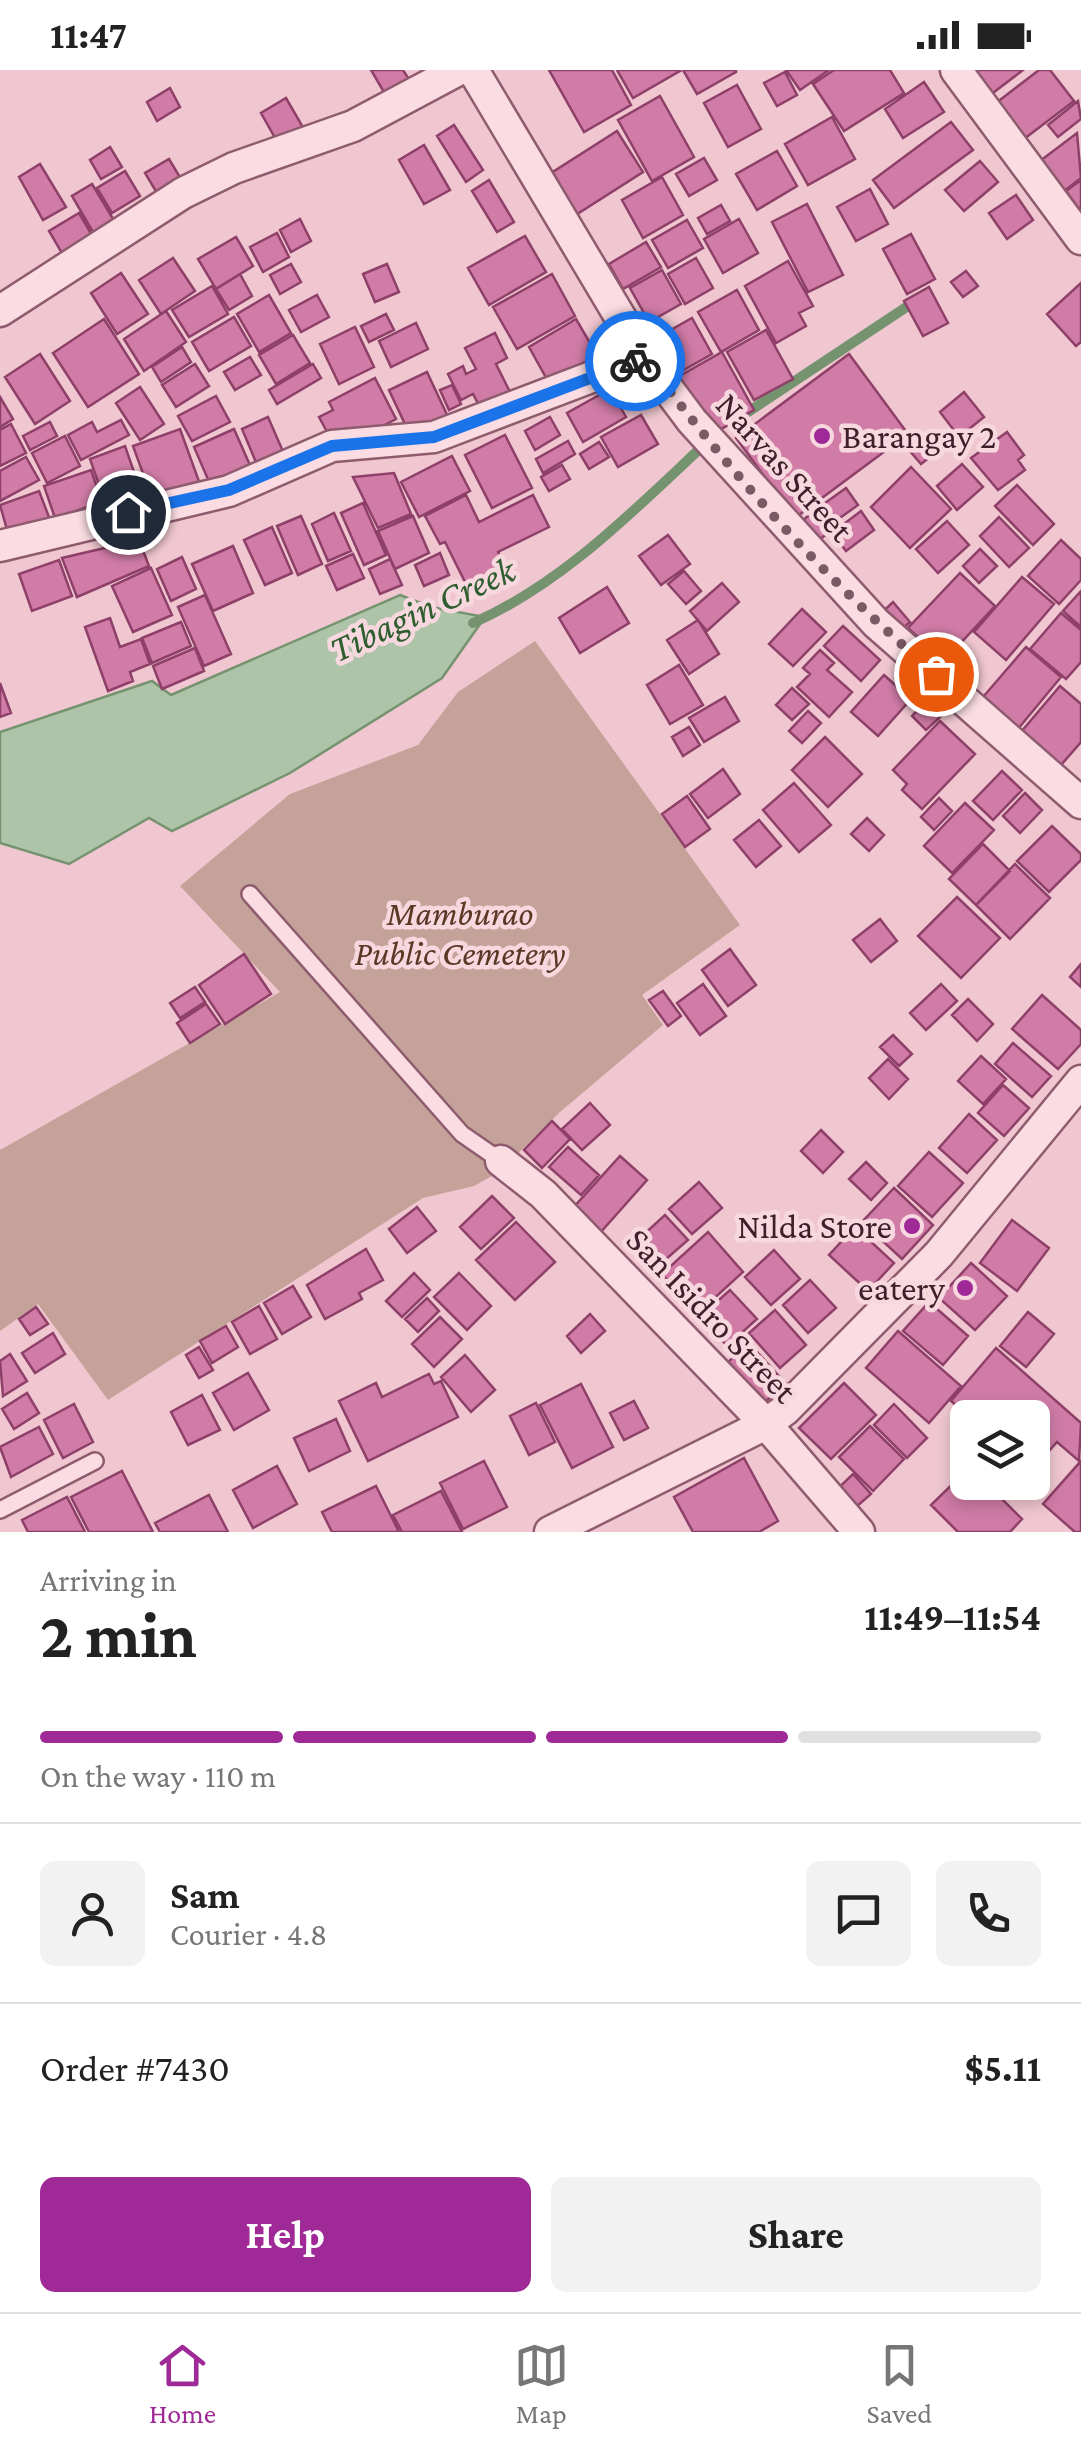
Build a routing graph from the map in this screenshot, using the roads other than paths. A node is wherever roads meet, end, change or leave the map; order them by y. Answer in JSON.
{"nodes":[{"id":1,"x":458,"y":70,"type":"edge"},
{"id":2,"x":473,"y":70,"type":"edge"},
{"id":3,"x":956,"y":70,"type":"edge"},
{"id":4,"x":1079,"y":233,"type":"edge"},
{"id":5,"x":0,"y":311,"type":"edge"},
{"id":6,"x":644,"y":357,"type":"junction"},
{"id":7,"x":0,"y":546,"type":"edge"},
{"id":8,"x":1081,"y":803,"type":"edge"},
{"id":9,"x":250,"y":894,"type":"dead end"},
{"id":10,"x":1081,"y":1081,"type":"edge"},
{"id":11,"x":500,"y":1161,"type":"joint"},
{"id":12,"x":766,"y":1424,"type":"junction"},
{"id":13,"x":95,"y":1461,"type":"dead end"},
{"id":14,"x":0,"y":1510,"type":"edge"},
{"id":15,"x":550,"y":1532,"type":"edge"},
{"id":16,"x":859,"y":1532,"type":"edge"}],
"edges":[{"from":1,"to":5,"type":"street"},
{"from":2,"to":6,"type":"street","name":"Narvas Street"},
{"from":3,"to":4,"type":"street"},
{"from":6,"to":7,"type":"street"},
{"from":6,"to":8,"type":"street","name":"Narvas Street"},
{"from":9,"to":11,"type":"lane"},
{"from":10,"to":12,"type":"street"},
{"from":11,"to":12,"type":"street","name":"San Isidro Street"},
{"from":12,"to":15,"type":"street"},
{"from":12,"to":16,"type":"street","name":"San Isidro Street"},
{"from":13,"to":14,"type":"lane"}]}
